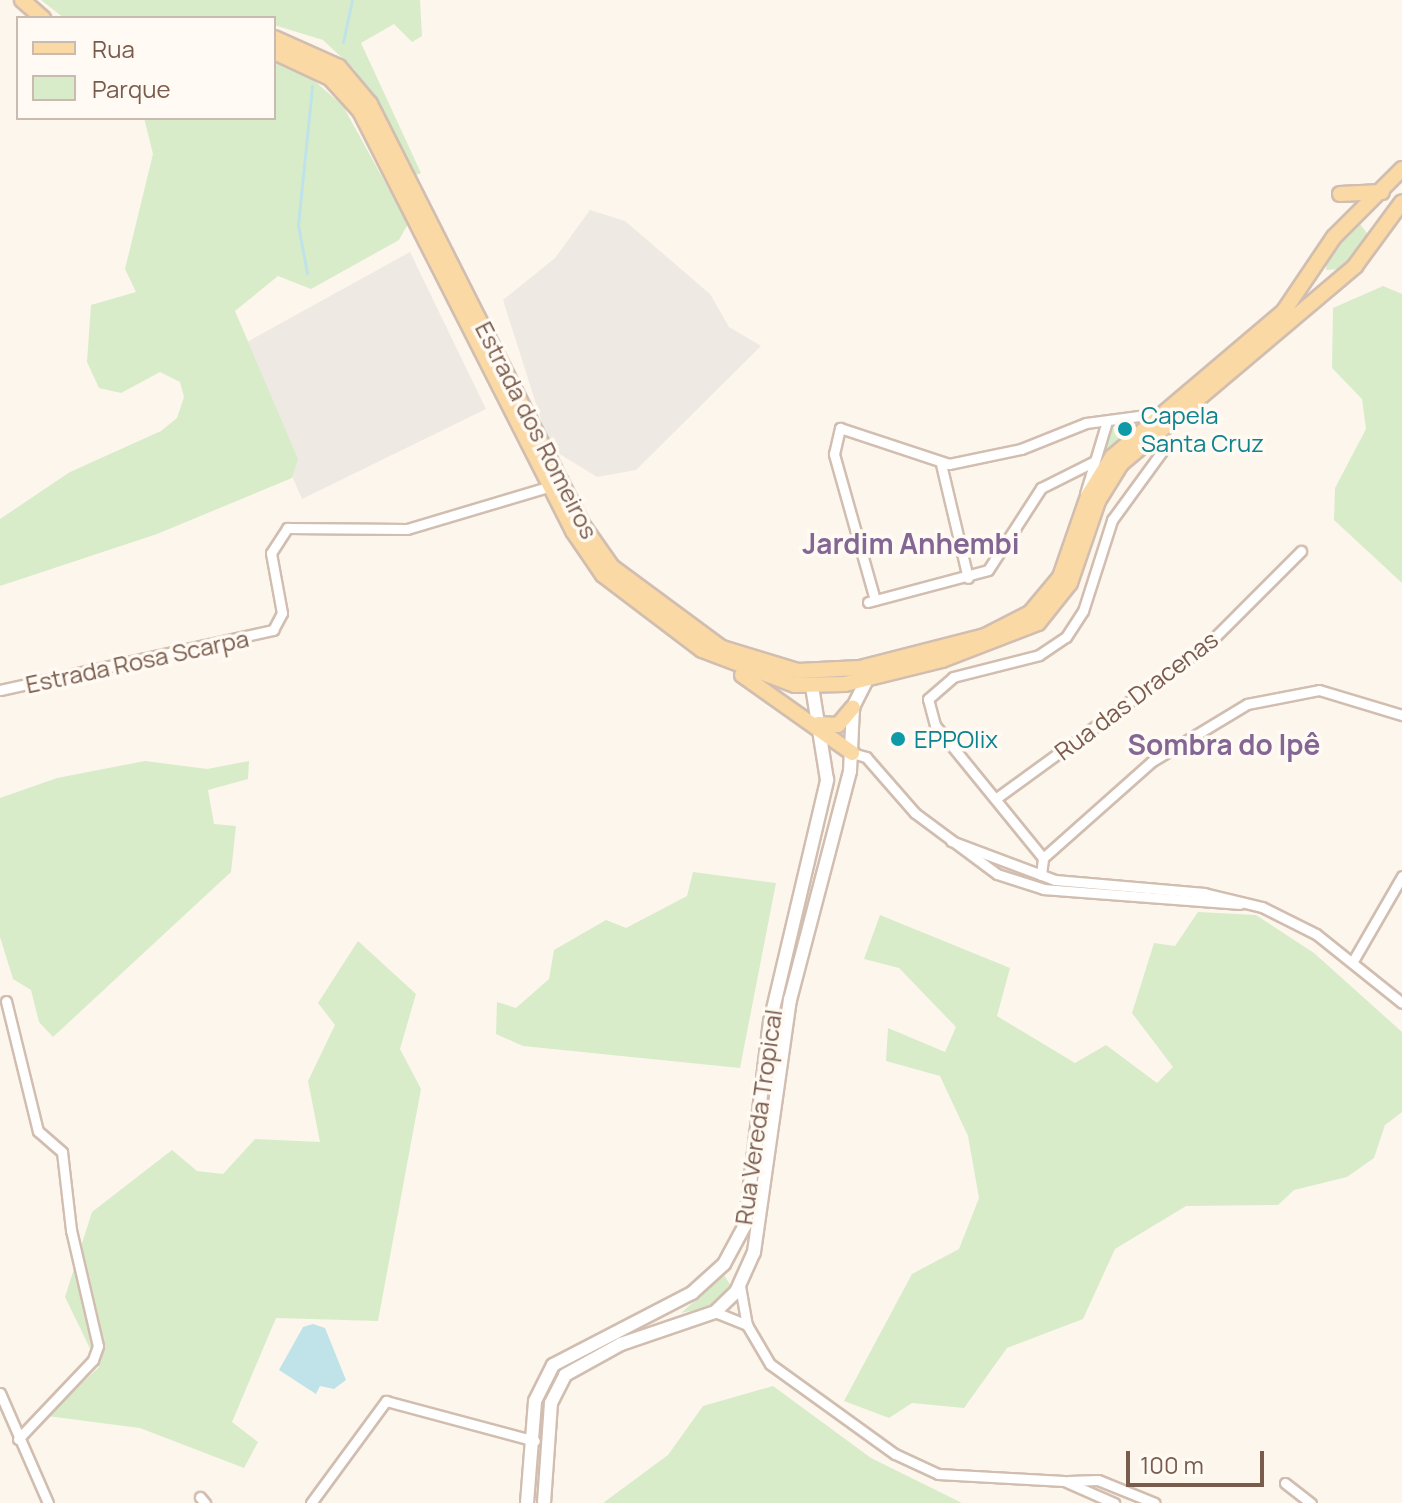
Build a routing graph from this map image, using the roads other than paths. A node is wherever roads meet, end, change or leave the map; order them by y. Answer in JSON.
{"nodes":[{"id":1,"x":22,"y":0,"type":"edge"},
{"id":2,"x":41,"y":16,"type":"edge"},
{"id":3,"x":276,"y":39,"type":"edge"},
{"id":4,"x":276,"y":53,"type":"edge"},
{"id":5,"x":1402,"y":169,"type":"edge"},
{"id":6,"x":1383,"y":192,"type":"junction"},
{"id":7,"x":1340,"y":194,"type":"dead end"},
{"id":8,"x":1402,"y":202,"type":"edge"},
{"id":9,"x":1363,"y":212,"type":"junction"},
{"id":10,"x":1377,"y":239,"type":"junction"},
{"id":11,"x":1315,"y":262,"type":"junction"},
{"id":12,"x":1338,"y":281,"type":"junction"},
{"id":13,"x":1161,"y":413,"type":"junction"},
{"id":14,"x":1107,"y":421,"type":"junction"},
{"id":15,"x":1166,"y":446,"type":"dead end"},
{"id":16,"x":1093,"y":462,"type":"junction"},
{"id":17,"x":941,"y":464,"type":"junction"},
{"id":18,"x":551,"y":486,"type":"junction"},
{"id":19,"x":1083,"y":510,"type":"junction"},
{"id":20,"x":1301,"y":551,"type":"dead end"},
{"id":21,"x":968,"y":578,"type":"junction"},
{"id":22,"x":722,"y":661,"type":"junction"},
{"id":23,"x":864,"y":673,"type":"junction"},
{"id":24,"x":812,"y":686,"type":"junction"},
{"id":25,"x":0,"y":690,"type":"edge"},
{"id":26,"x":853,"y":707,"type":"junction"},
{"id":27,"x":1402,"y":715,"type":"edge"},
{"id":28,"x":817,"y":724,"type":"junction"},
{"id":29,"x":852,"y":753,"type":"junction"},
{"id":30,"x":998,"y":797,"type":"junction"},
{"id":31,"x":951,"y":841,"type":"junction"},
{"id":32,"x":1043,"y":858,"type":"junction"},
{"id":33,"x":1041,"y":875,"type":"junction"},
{"id":34,"x":1402,"y":876,"type":"edge"},
{"id":35,"x":1079,"y":887,"type":"junction"},
{"id":36,"x":1353,"y":961,"type":"junction"},
{"id":37,"x":6,"y":1001,"type":"dead end"},
{"id":38,"x":1402,"y":1003,"type":"edge"},
{"id":39,"x":724,"y":1264,"type":"junction"},
{"id":40,"x":740,"y":1286,"type":"junction"},
{"id":41,"x":674,"y":1304,"type":"junction"},
{"id":42,"x":715,"y":1312,"type":"junction"},
{"id":43,"x":747,"y":1325,"type":"junction"},
{"id":44,"x":680,"y":1326,"type":"junction"},
{"id":45,"x":0,"y":1393,"type":"edge"},
{"id":46,"x":18,"y":1439,"type":"junction"},
{"id":47,"x":535,"y":1441,"type":"junction"},
{"id":48,"x":1064,"y":1481,"type":"junction"},
{"id":49,"x":1285,"y":1483,"type":"dead end"},
{"id":50,"x":48,"y":1503,"type":"edge"},
{"id":51,"x":311,"y":1503,"type":"edge"},
{"id":52,"x":527,"y":1503,"type":"edge"},
{"id":53,"x":544,"y":1503,"type":"edge"},
{"id":54,"x":1114,"y":1503,"type":"edge"},
{"id":55,"x":1155,"y":1503,"type":"edge"},
{"id":56,"x":1311,"y":1503,"type":"edge"}],
"edges":[{"from":1,"to":2,"type":"main road"},
{"from":3,"to":23,"type":"main road","name":"Estrada dos Romeiros"},
{"from":4,"to":18,"type":"main road","name":"Estrada dos Romeiros"},
{"from":5,"to":6,"type":"main road","name":"Estrada dos Romeiros"},
{"from":6,"to":7,"type":"main road"},
{"from":6,"to":9,"type":"main road","name":"Estrada dos Romeiros"},
{"from":8,"to":10,"type":"main road","name":"Estrada dos Romeiros"},
{"from":9,"to":10,"type":"main road"},
{"from":9,"to":11,"type":"main road","name":"Estrada dos Romeiros"},
{"from":10,"to":12,"type":"main road","name":"Estrada dos Romeiros"},
{"from":11,"to":12,"type":"main road"},
{"from":11,"to":13,"type":"main road","name":"Estrada dos Romeiros"},
{"from":12,"to":23,"type":"main road","name":"Estrada dos Romeiros"},
{"from":13,"to":14,"type":"street"},
{"from":13,"to":19,"type":"main road","name":"Estrada dos Romeiros"},
{"from":14,"to":16,"type":"street"},
{"from":14,"to":17,"type":"street"},
{"from":15,"to":30,"type":"street"},
{"from":16,"to":19,"type":"street"},
{"from":16,"to":21,"type":"street"},
{"from":17,"to":21,"type":"street"},
{"from":17,"to":21,"type":"street"},
{"from":18,"to":22,"type":"main road","name":"Estrada dos Romeiros"},
{"from":18,"to":25,"type":"street","name":"Estrada Rosa Scarpa"},
{"from":19,"to":23,"type":"main road","name":"Estrada dos Romeiros"},
{"from":20,"to":30,"type":"street","name":"Rua das Dracenas"},
{"from":22,"to":24,"type":"main road","name":"Estrada dos Romeiros"},
{"from":22,"to":28,"type":"main road"},
{"from":23,"to":24,"type":"main road","name":"Estrada dos Romeiros"},
{"from":23,"to":26,"type":"street"},
{"from":24,"to":28,"type":"street","name":"Rua Vereda Tropical"},
{"from":26,"to":28,"type":"main road"},
{"from":26,"to":29,"type":"street","name":"Rua Vereda Tropical"},
{"from":27,"to":32,"type":"street"},
{"from":28,"to":29,"type":"main road"},
{"from":28,"to":39,"type":"street","name":"Rua Vereda Tropical"},
{"from":29,"to":31,"type":"street"},
{"from":29,"to":40,"type":"street","name":"Rua Vereda Tropical"},
{"from":30,"to":32,"type":"street"},
{"from":31,"to":33,"type":"street"},
{"from":31,"to":35,"type":"street"},
{"from":32,"to":33,"type":"street"},
{"from":33,"to":35,"type":"street"},
{"from":34,"to":36,"type":"street"},
{"from":35,"to":36,"type":"street"},
{"from":36,"to":38,"type":"street"},
{"from":37,"to":46,"type":"street"},
{"from":39,"to":40,"type":"street"},
{"from":39,"to":41,"type":"street","name":"Rua Vereda Tropical"},
{"from":40,"to":42,"type":"street","name":"Rua Vereda Tropical"},
{"from":40,"to":43,"type":"street"},
{"from":41,"to":44,"type":"street"},
{"from":41,"to":47,"type":"street","name":"Rua Vereda Tropical"},
{"from":42,"to":43,"type":"street"},
{"from":42,"to":44,"type":"street","name":"Rua Vereda Tropical"},
{"from":43,"to":48,"type":"street"},
{"from":44,"to":53,"type":"street","name":"Rua Vereda Tropical"},
{"from":45,"to":46,"type":"street"},
{"from":46,"to":50,"type":"street"},
{"from":47,"to":51,"type":"street"},
{"from":47,"to":52,"type":"street","name":"Rua Vereda Tropical"},
{"from":48,"to":54,"type":"street"},
{"from":48,"to":55,"type":"street"},
{"from":49,"to":56,"type":"street"}]}
